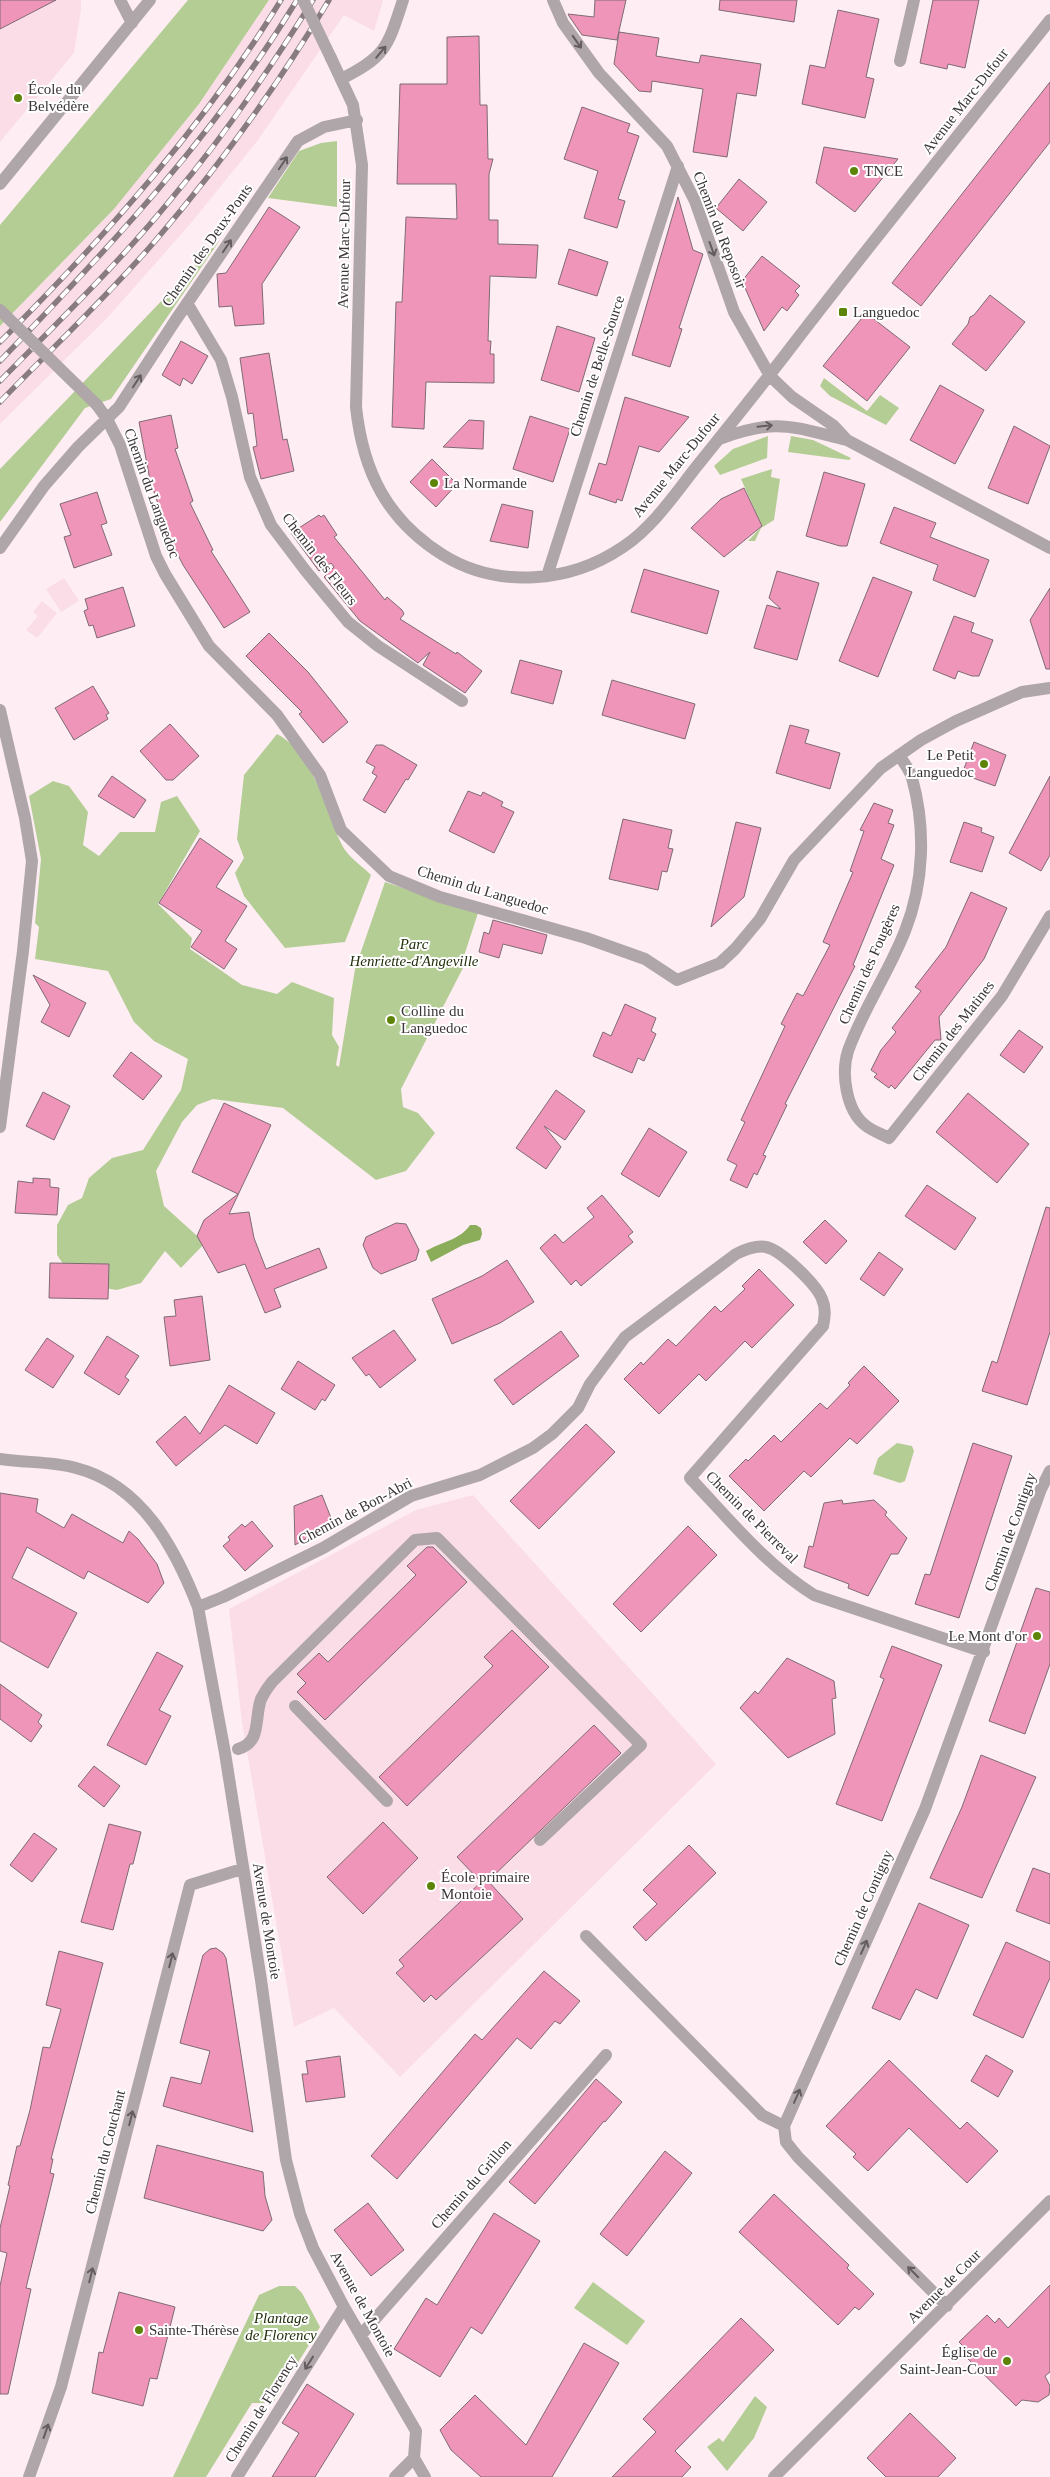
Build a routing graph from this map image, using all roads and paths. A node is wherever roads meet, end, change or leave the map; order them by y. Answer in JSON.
{"nodes":[{"id":1,"x":120,"y":0,"type":"edge"},
{"id":2,"x":150,"y":0,"type":"edge"},
{"id":3,"x":303,"y":0,"type":"edge"},
{"id":4,"x":403,"y":0,"type":"edge"},
{"id":5,"x":553,"y":0,"type":"edge"},
{"id":6,"x":914,"y":0,"type":"edge"},
{"id":7,"x":1050,"y":20,"type":"edge"},
{"id":8,"x":132,"y":24,"type":"junction"},
{"id":9,"x":900,"y":61,"type":"dead end"},
{"id":10,"x":341,"y":79,"type":"junction"},
{"id":11,"x":357,"y":120,"type":"junction"},
{"id":12,"x":678,"y":166,"type":"junction"},
{"id":13,"x":0,"y":184,"type":"edge"},
{"id":14,"x":188,"y":303,"type":"junction"},
{"id":15,"x":0,"y":310,"type":"edge"},
{"id":16,"x":770,"y":376,"type":"junction"},
{"id":17,"x":108,"y":419,"type":"junction"},
{"id":18,"x":718,"y":439,"type":"junction"},
{"id":19,"x":847,"y":440,"type":"junction"},
{"id":20,"x":0,"y":548,"type":"edge"},
{"id":21,"x":1050,"y":548,"type":"edge"},
{"id":22,"x":547,"y":576,"type":"junction"},
{"id":23,"x":1050,"y":688,"type":"edge"},
{"id":24,"x":462,"y":701,"type":"dead end"},
{"id":25,"x":0,"y":710,"type":"edge"},
{"id":26,"x":899,"y":755,"type":"junction"},
{"id":27,"x":1050,"y":916,"type":"edge"},
{"id":28,"x":865,"y":1125,"type":"joint"},
{"id":29,"x":0,"y":1127,"type":"edge"},
{"id":30,"x":746,"y":1249,"type":"joint"},
{"id":31,"x":0,"y":1459,"type":"edge"},
{"id":32,"x":1050,"y":1471,"type":"edge"},
{"id":33,"x":198,"y":1607,"type":"junction"},
{"id":34,"x":984,"y":1652,"type":"junction"},
{"id":35,"x":295,"y":1706,"type":"dead end"},
{"id":36,"x":238,"y":1750,"type":"dead end"},
{"id":37,"x":387,"y":1801,"type":"dead end"},
{"id":38,"x":540,"y":1840,"type":"dead end"},
{"id":39,"x":242,"y":1869,"type":"junction"},
{"id":40,"x":586,"y":1936,"type":"dead end"},
{"id":41,"x":606,"y":2055,"type":"dead end"},
{"id":42,"x":784,"y":2126,"type":"junction"},
{"id":43,"x":1050,"y":2201,"type":"edge"},
{"id":44,"x":947,"y":2306,"type":"junction"},
{"id":45,"x":344,"y":2307,"type":"junction"},
{"id":46,"x":361,"y":2335,"type":"junction"},
{"id":47,"x":414,"y":2458,"type":"junction"},
{"id":48,"x":29,"y":2477,"type":"edge"},
{"id":49,"x":237,"y":2477,"type":"edge"},
{"id":50,"x":395,"y":2477,"type":"edge"},
{"id":51,"x":425,"y":2477,"type":"edge"},
{"id":52,"x":774,"y":2477,"type":"edge"}],
"edges":[{"from":1,"to":8,"type":"street"},
{"from":2,"to":8,"type":"street"},
{"from":3,"to":10,"type":"street","name":"Avenue Marc-Dufour","bridge":true},
{"from":10,"to":4,"type":"street","one_way":true},
{"from":5,"to":12,"type":"street","name":"Chemin du Reposoir","one_way":true},
{"from":6,"to":9,"type":"street"},
{"from":7,"to":16,"type":"street","name":"Avenue Marc-Dufour"},
{"from":8,"to":13,"type":"street"},
{"from":10,"to":11,"type":"street","name":"Avenue Marc-Dufour"},
{"from":14,"to":11,"type":"street","name":"Chemin des Deux-Ponts","one_way":true},
{"from":11,"to":22,"type":"street","name":"Avenue Marc-Dufour"},
{"from":12,"to":16,"type":"street","name":"Chemin du Reposoir","one_way":true},
{"from":12,"to":22,"type":"street","name":"Chemin de Belle-Source"},
{"from":17,"to":14,"type":"street","name":"Chemin des Deux-Ponts","one_way":true},
{"from":14,"to":24,"type":"street","name":"Chemin des Fleurs"},
{"from":15,"to":17,"type":"street","name":"Chemin du Languedoc","bridge":true},
{"from":16,"to":18,"type":"street","name":"Avenue Marc-Dufour"},
{"from":16,"to":19,"type":"street","name":"Chemin du Reposoir"},
{"from":17,"to":20,"type":"street","name":"Chemin des Deux-Ponts"},
{"from":17,"to":26,"type":"street","name":"Chemin du Languedoc"},
{"from":18,"to":19,"type":"street","name":"Chemin du Reposoir","one_way":true},
{"from":18,"to":22,"type":"street","name":"Avenue Marc-Dufour"},
{"from":19,"to":21,"type":"street","name":"Chemin du Reposoir"},
{"from":23,"to":26,"type":"street","name":"Chemin du Languedoc"},
{"from":25,"to":29,"type":"street"},
{"from":26,"to":28,"type":"street","name":"Chemin des Fougères"},
{"from":27,"to":28,"type":"street","name":"Chemin des Matines"},
{"from":30,"to":33,"type":"street","name":"Chemin de Bon-Abri"},
{"from":30,"to":34,"type":"street","name":"Chemin de Pierreval"},
{"from":31,"to":33,"type":"street","name":"Avenue de Montoie"},
{"from":32,"to":34,"type":"street","name":"Chemin de Contigny"},
{"from":33,"to":39,"type":"street","name":"Avenue de Montoie"},
{"from":42,"to":34,"type":"street","name":"Chemin de Contigny","one_way":true},
{"from":35,"to":37,"type":"street"},
{"from":36,"to":38,"type":"street"},
{"from":39,"to":45,"type":"street","name":"Avenue de Montoie"},
{"from":48,"to":39,"type":"street","name":"Chemin du Couchant","one_way":true},
{"from":40,"to":42,"type":"street"},
{"from":41,"to":46,"type":"street","name":"Chemin du Grillon"},
{"from":44,"to":42,"type":"street","one_way":true},
{"from":43,"to":44,"type":"street","name":"Avenue de Cour"},
{"from":44,"to":52,"type":"street","name":"Avenue de Cour"},
{"from":45,"to":46,"type":"street","name":"Avenue de Montoie"},
{"from":45,"to":49,"type":"street","name":"Chemin de Florency","one_way":true},
{"from":46,"to":47,"type":"street","name":"Avenue de Montoie"},
{"from":47,"to":50,"type":"street"},
{"from":47,"to":51,"type":"street"}]}
